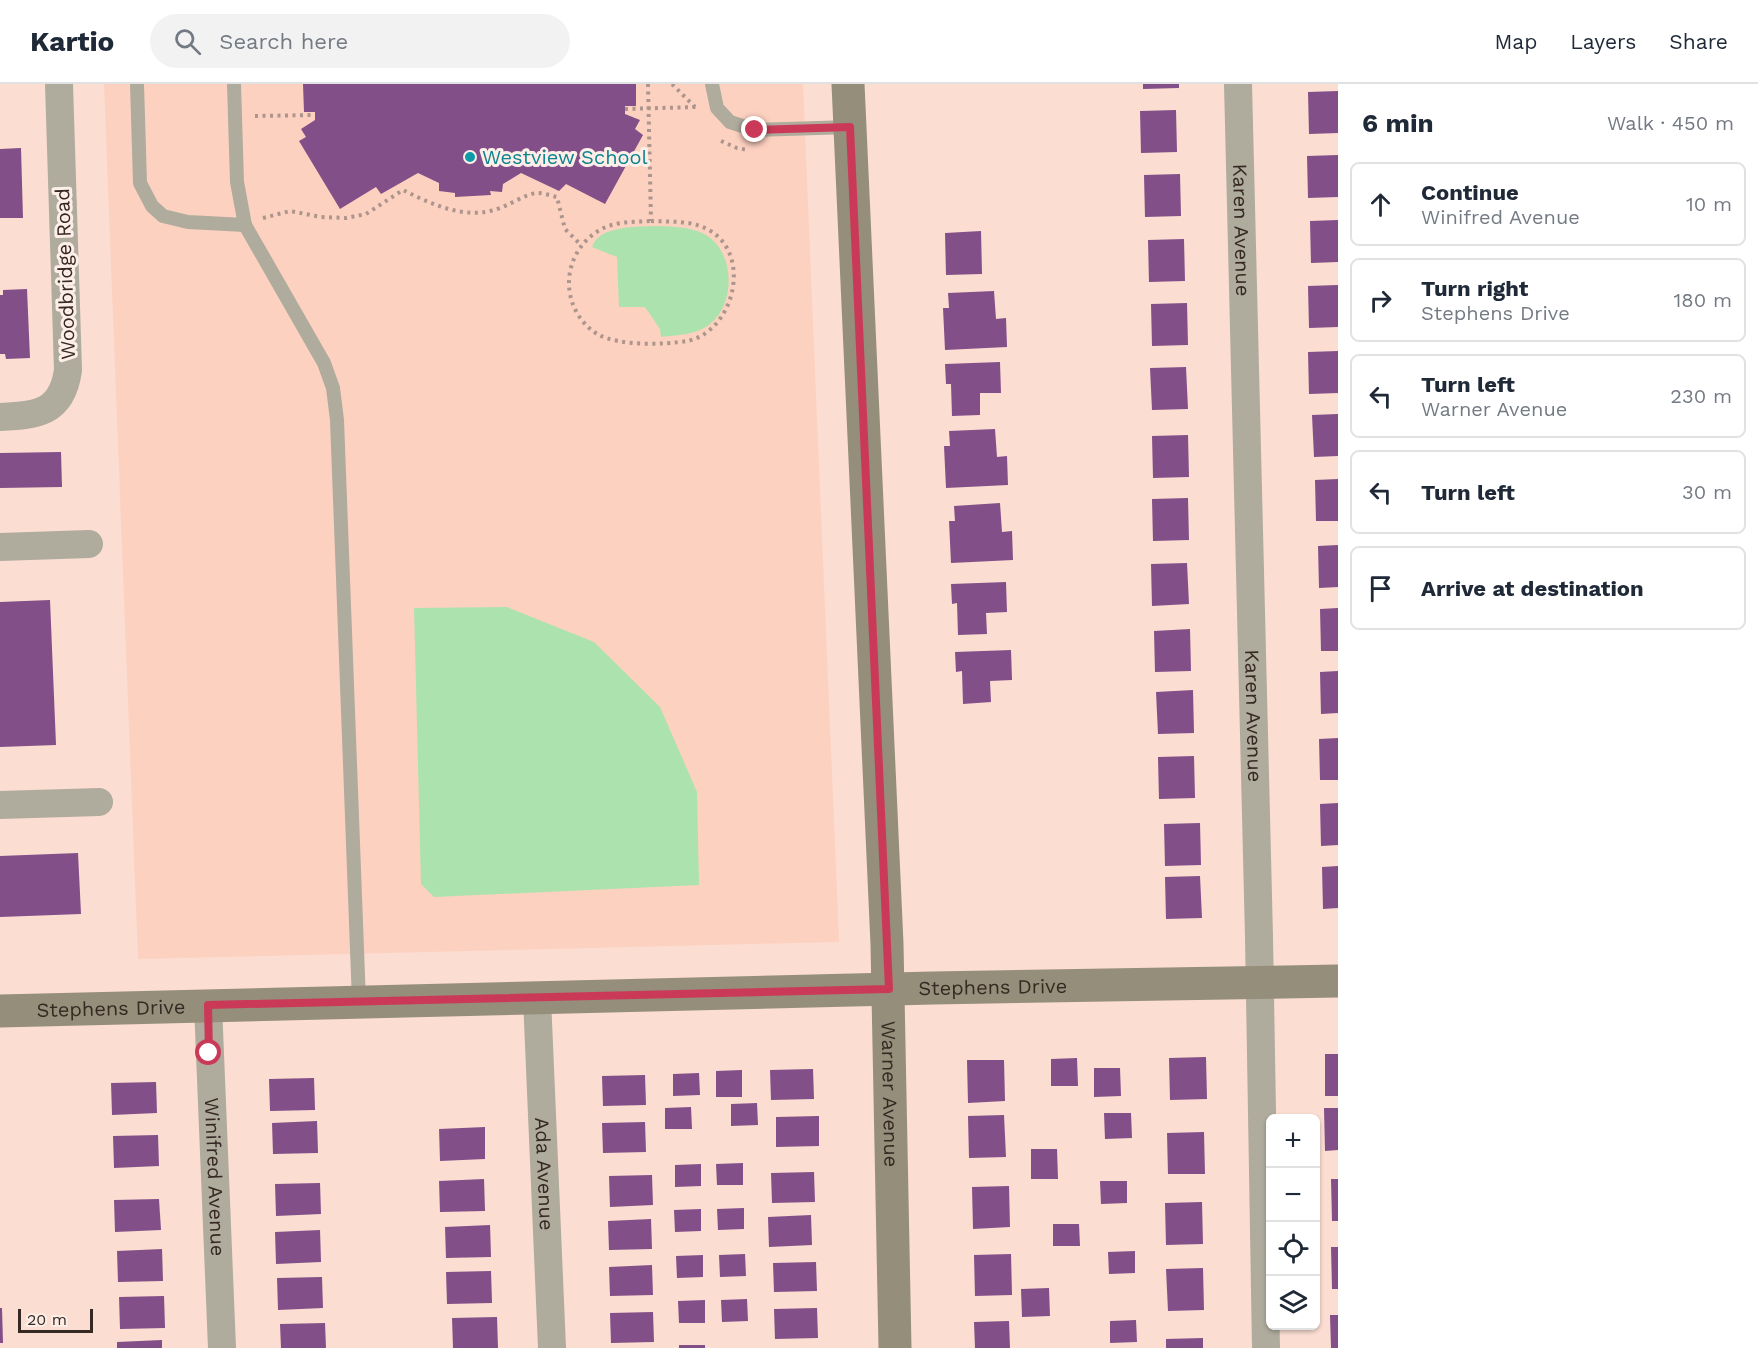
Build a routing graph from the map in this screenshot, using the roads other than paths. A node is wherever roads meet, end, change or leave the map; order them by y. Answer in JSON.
{"nodes":[{"id":1,"x":59,"y":84,"type":"edge"},
{"id":2,"x":137,"y":84,"type":"edge"},
{"id":3,"x":234,"y":84,"type":"edge"},
{"id":4,"x":712,"y":84,"type":"edge"},
{"id":5,"x":848,"y":84,"type":"edge"},
{"id":6,"x":1238,"y":84,"type":"edge"},
{"id":7,"x":850,"y":127,"type":"junction"},
{"id":8,"x":244,"y":225,"type":"junction"},
{"id":9,"x":0,"y":417,"type":"edge"},
{"id":10,"x":89,"y":544,"type":"dead end"},
{"id":11,"x":0,"y":547,"type":"edge"},
{"id":12,"x":99,"y":802,"type":"dead end"},
{"id":13,"x":0,"y":805,"type":"edge"},
{"id":14,"x":1338,"y":981,"type":"edge"},
{"id":15,"x":1260,"y":982,"type":"junction"},
{"id":16,"x":889,"y":989,"type":"junction"},
{"id":17,"x":537,"y":998,"type":"junction"},
{"id":18,"x":359,"y":1002,"type":"junction"},
{"id":19,"x":208,"y":1005,"type":"junction"},
{"id":20,"x":0,"y":1011,"type":"edge"},
{"id":21,"x":222,"y":1348,"type":"edge"},
{"id":22,"x":552,"y":1348,"type":"edge"},
{"id":23,"x":895,"y":1348,"type":"edge"},
{"id":24,"x":1266,"y":1348,"type":"edge"}],
"edges":[{"from":1,"to":9,"type":"street","name":"Woodbridge Road"},
{"from":2,"to":8,"type":"lane"},
{"from":3,"to":8,"type":"lane"},
{"from":4,"to":7,"type":"lane"},
{"from":5,"to":7,"type":"street","name":"Warner Avenue"},
{"from":6,"to":15,"type":"street","name":"Karen Avenue"},
{"from":7,"to":16,"type":"street","name":"Warner Avenue"},
{"from":8,"to":18,"type":"lane"},
{"from":10,"to":11,"type":"street"},
{"from":12,"to":13,"type":"street"},
{"from":14,"to":15,"type":"street","name":"Stephens Drive"},
{"from":15,"to":16,"type":"street","name":"Stephens Drive"},
{"from":15,"to":24,"type":"street","name":"Karen Avenue"},
{"from":16,"to":17,"type":"street","name":"Stephens Drive"},
{"from":16,"to":23,"type":"street","name":"Warner Avenue"},
{"from":17,"to":18,"type":"street","name":"Stephens Drive"},
{"from":17,"to":22,"type":"street","name":"Ada Avenue"},
{"from":18,"to":19,"type":"street","name":"Stephens Drive"},
{"from":19,"to":20,"type":"street","name":"Stephens Drive"},
{"from":19,"to":21,"type":"street","name":"Winifred Avenue"}]}
